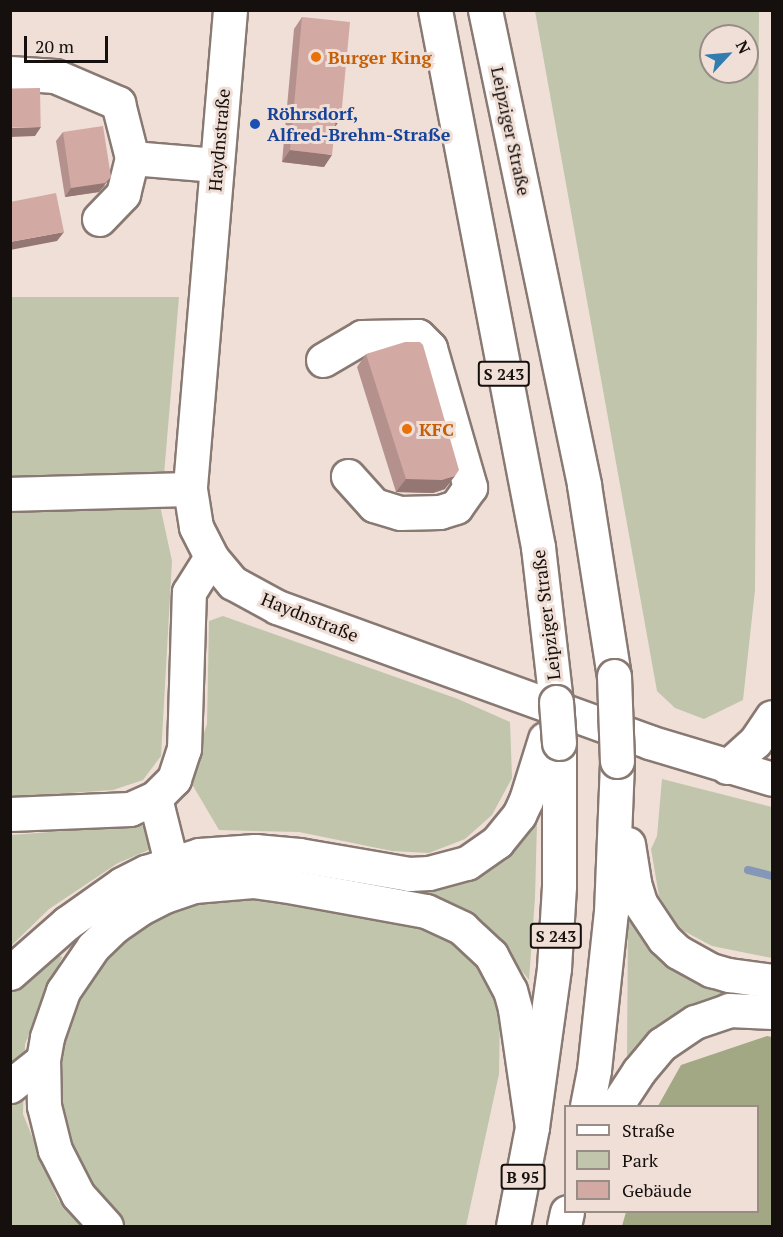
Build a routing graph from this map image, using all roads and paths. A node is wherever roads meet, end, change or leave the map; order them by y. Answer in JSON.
{"nodes":[{"id":1,"x":230,"y":10,"type":"edge"},
{"id":2,"x":410,"y":10,"type":"edge"},
{"id":3,"x":435,"y":10,"type":"edge"},
{"id":4,"x":485,"y":10,"type":"edge"},
{"id":5,"x":10,"y":73,"type":"edge"},
{"id":6,"x":449,"y":94,"type":"junction"},
{"id":7,"x":132,"y":158,"type":"junction"},
{"id":8,"x":216,"y":165,"type":"junction"},
{"id":9,"x":99,"y":219,"type":"dead end"},
{"id":10,"x":323,"y":360,"type":"dead end"},
{"id":11,"x":348,"y":476,"type":"dead end"},
{"id":12,"x":190,"y":489,"type":"junction"},
{"id":13,"x":10,"y":494,"type":"edge"},
{"id":14,"x":212,"y":557,"type":"junction"},
{"id":15,"x":772,"y":717,"type":"edge"},
{"id":16,"x":552,"y":741,"type":"junction"},
{"id":17,"x":617,"y":761,"type":"junction"},
{"id":18,"x":727,"y":767,"type":"junction"},
{"id":19,"x":772,"y":779,"type":"edge"},
{"id":20,"x":154,"y":798,"type":"junction"},
{"id":21,"x":10,"y":814,"type":"edge"},
{"id":22,"x":171,"y":862,"type":"junction"},
{"id":23,"x":10,"y":974,"type":"edge"},
{"id":24,"x":772,"y":981,"type":"edge"},
{"id":25,"x":772,"y":1012,"type":"edge"},
{"id":26,"x":43,"y":1060,"type":"junction"},
{"id":27,"x":10,"y":1086,"type":"edge"},
{"id":28,"x":587,"y":1105,"type":"edge"},
{"id":29,"x":617,"y":1105,"type":"edge"},
{"id":30,"x":532,"y":1127,"type":"junction"},
{"id":31,"x":106,"y":1227,"type":"edge"},
{"id":32,"x":513,"y":1227,"type":"edge"}],
"edges":[{"from":1,"to":8,"type":"main road","name":"Haydnstraße"},
{"from":2,"to":6,"type":"main road"},
{"from":3,"to":6,"type":"main road","name":"Leipziger Straße","number":"S 243"},
{"from":4,"to":17,"type":"main road","name":"Leipziger Straße","number":"S 243","bridge":true},
{"from":5,"to":7,"type":"main road"},
{"from":6,"to":16,"type":"main road","name":"Leipziger Straße","number":"S 243"},
{"from":7,"to":8,"type":"main road"},
{"from":7,"to":9,"type":"main road"},
{"from":8,"to":12,"type":"main road","name":"Haydnstraße"},
{"from":10,"to":11,"type":"main road"},
{"from":12,"to":13,"type":"main road"},
{"from":12,"to":14,"type":"main road","name":"Haydnstraße"},
{"from":14,"to":18,"type":"main road","name":"Haydnstraße"},
{"from":14,"to":20,"type":"main road"},
{"from":15,"to":18,"type":"main road"},
{"from":16,"to":22,"type":"main road"},
{"from":16,"to":30,"type":"main road","number":"S 243"},
{"from":17,"to":24,"type":"main road"},
{"from":17,"to":28,"type":"main road","name":"Leipziger Straße","number":"S 243"},
{"from":18,"to":19,"type":"main road","name":"Haydnstraße"},
{"from":20,"to":21,"type":"main road"},
{"from":20,"to":22,"type":"main road"},
{"from":22,"to":23,"type":"main road"},
{"from":25,"to":29,"type":"main road"},
{"from":26,"to":27,"type":"main road"},
{"from":26,"to":30,"type":"main road"},
{"from":26,"to":31,"type":"main road"},
{"from":30,"to":32,"type":"main road","number":"B 95"}]}
